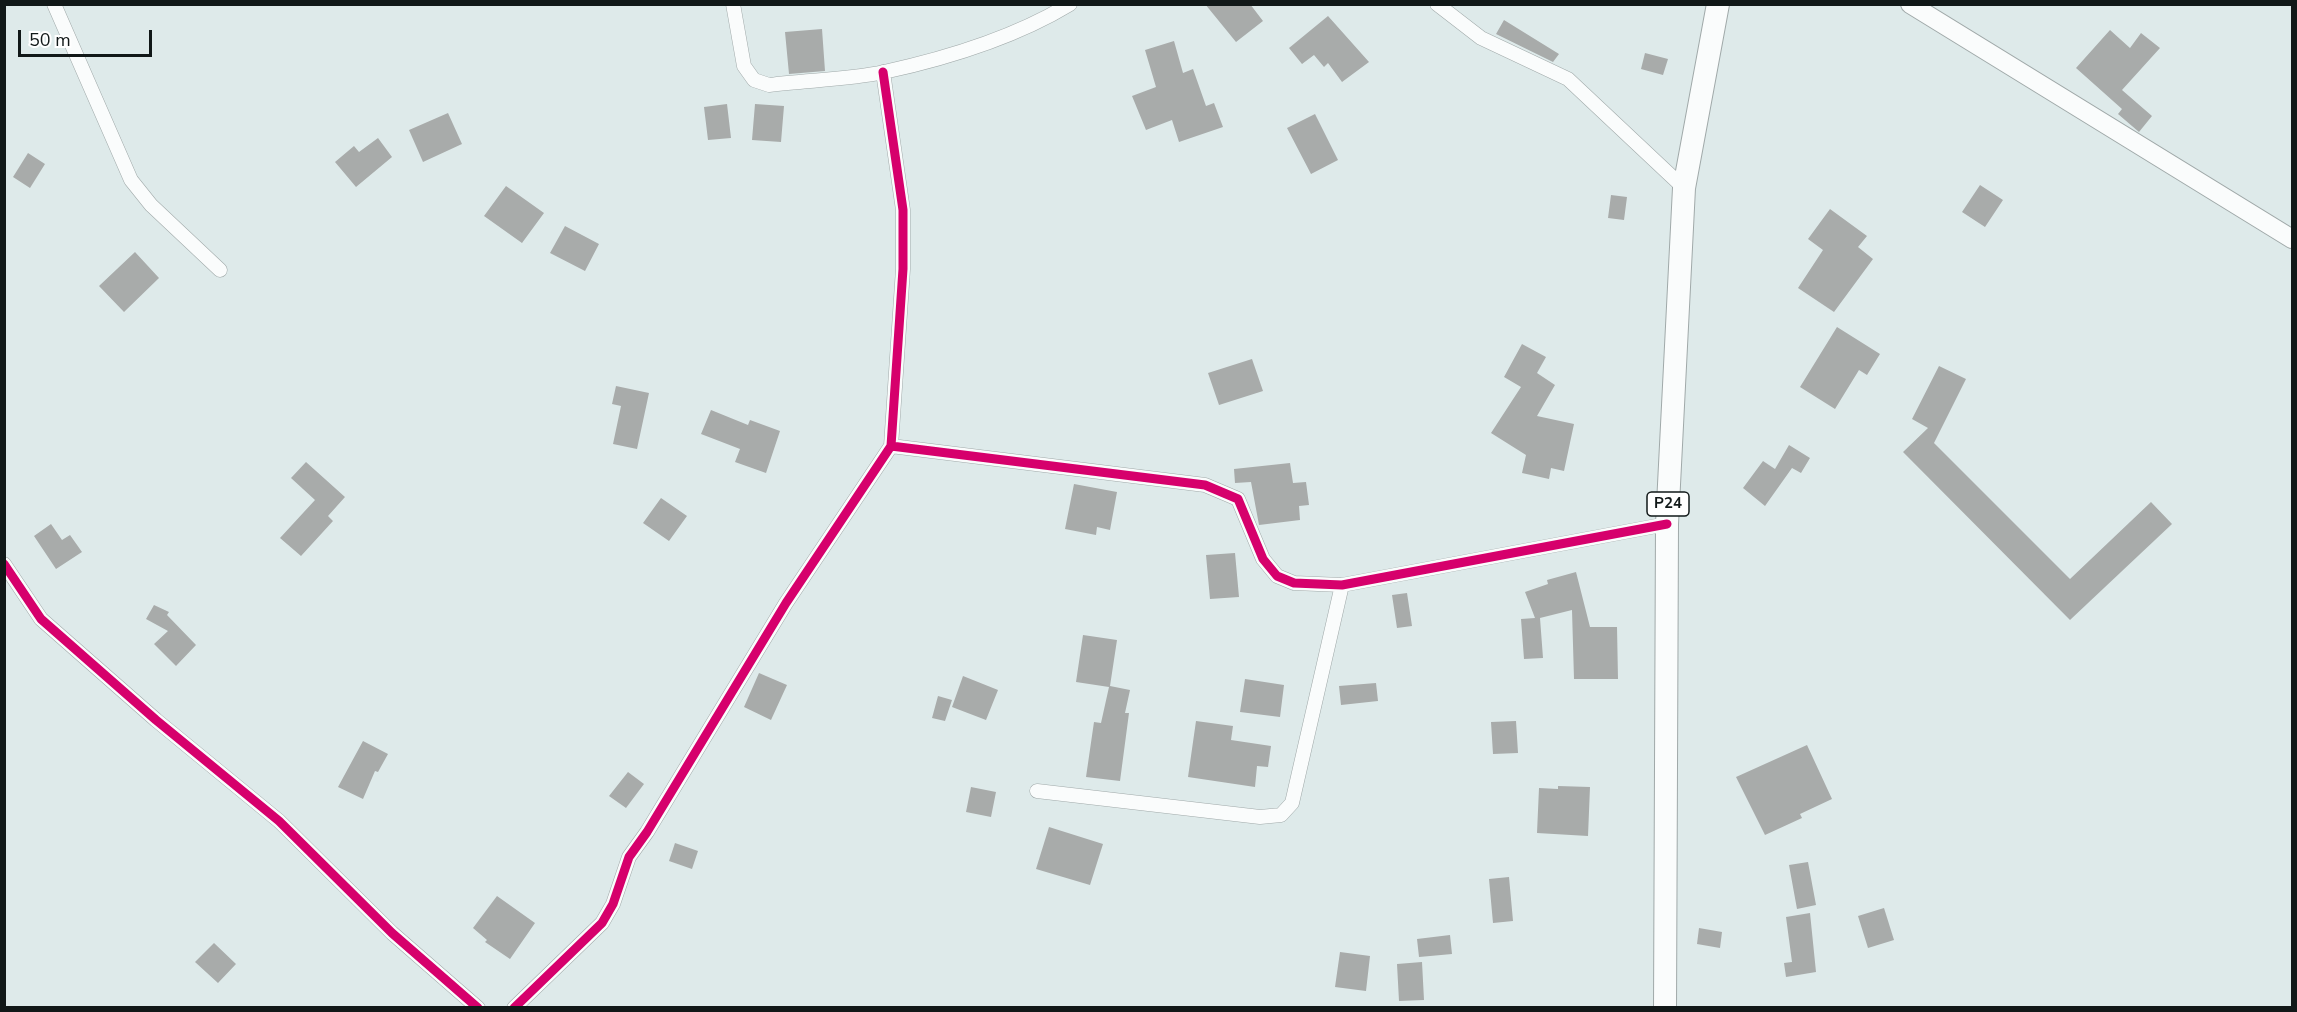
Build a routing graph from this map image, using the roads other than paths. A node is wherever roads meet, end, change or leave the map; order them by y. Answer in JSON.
{"nodes":[{"id":1,"x":54,"y":4,"type":"edge"},
{"id":2,"x":733,"y":4,"type":"edge"},
{"id":3,"x":1070,"y":4,"type":"edge"},
{"id":4,"x":1437,"y":4,"type":"edge"},
{"id":5,"x":1718,"y":4,"type":"edge"},
{"id":6,"x":1910,"y":4,"type":"edge"},
{"id":7,"x":883,"y":72,"type":"junction"},
{"id":8,"x":1684,"y":188,"type":"junction"},
{"id":9,"x":2292,"y":239,"type":"edge"},
{"id":10,"x":220,"y":270,"type":"dead end"},
{"id":11,"x":891,"y":446,"type":"junction"},
{"id":12,"x":1667,"y":524,"type":"junction"},
{"id":13,"x":4,"y":564,"type":"edge"},
{"id":14,"x":1342,"y":585,"type":"junction"},
{"id":15,"x":1037,"y":791,"type":"dead end"},
{"id":16,"x":478,"y":1008,"type":"edge"},
{"id":17,"x":514,"y":1008,"type":"edge"},
{"id":18,"x":1665,"y":1008,"type":"edge"}],
"edges":[{"from":1,"to":10,"type":"street"},
{"from":2,"to":7,"type":"street"},
{"from":3,"to":7,"type":"street"},
{"from":4,"to":8,"type":"street"},
{"from":5,"to":8,"type":"main road","number":"P24"},
{"from":6,"to":9,"type":"street"},
{"from":7,"to":11,"type":"street"},
{"from":8,"to":12,"type":"main road","number":"P24"},
{"from":11,"to":14,"type":"street"},
{"from":11,"to":17,"type":"street"},
{"from":12,"to":14,"type":"street"},
{"from":12,"to":18,"type":"main road","number":"P24"},
{"from":13,"to":16,"type":"street"},
{"from":14,"to":15,"type":"street"}]}
